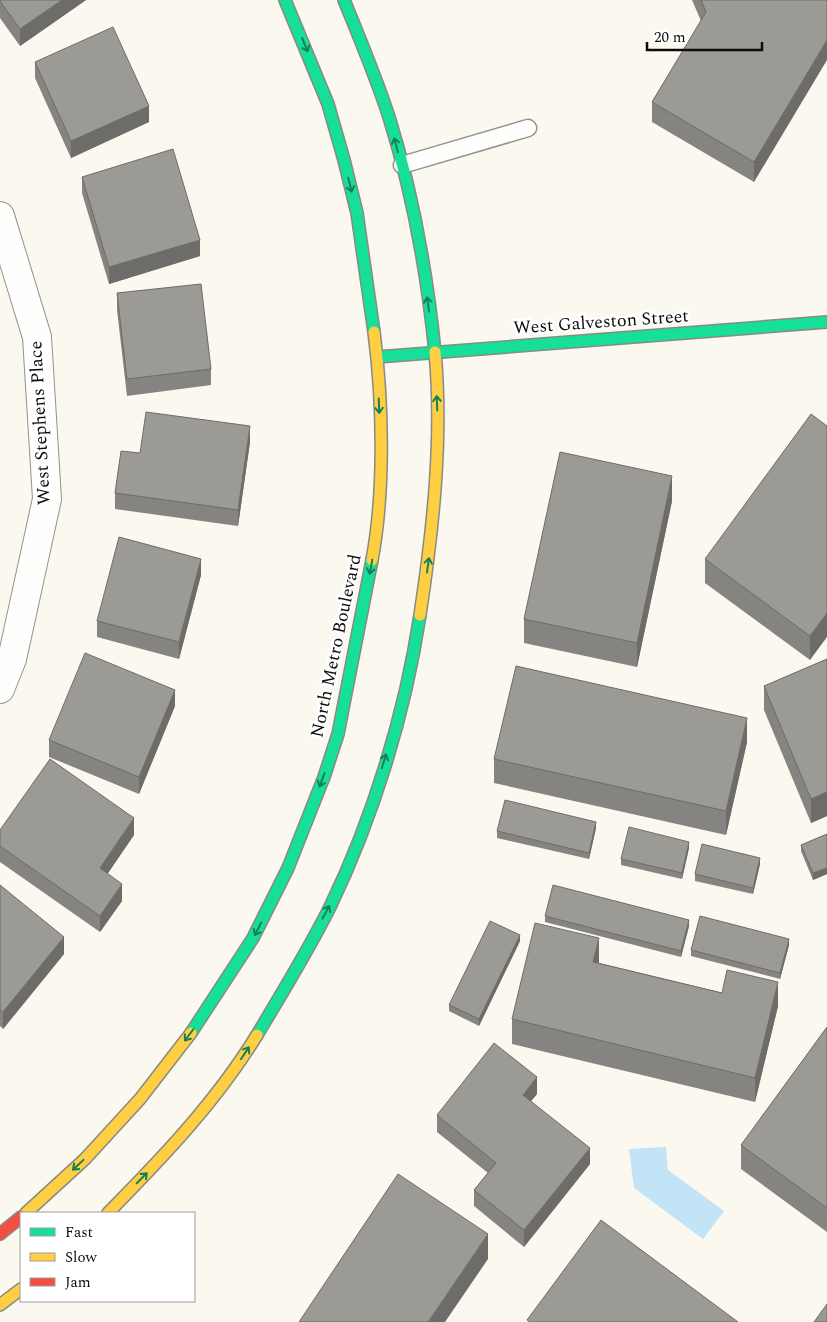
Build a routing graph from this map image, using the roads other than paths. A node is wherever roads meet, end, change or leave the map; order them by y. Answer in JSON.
{"nodes":[{"id":1,"x":286,"y":0,"type":"edge"},
{"id":2,"x":344,"y":0,"type":"edge"},
{"id":3,"x":528,"y":128,"type":"dead end"},
{"id":4,"x":402,"y":165,"type":"junction"},
{"id":5,"x":0,"y":216,"type":"edge"},
{"id":6,"x":827,"y":322,"type":"edge"},
{"id":7,"x":435,"y":352,"type":"junction"},
{"id":8,"x":377,"y":357,"type":"junction"},
{"id":9,"x":0,"y":689,"type":"edge"},
{"id":10,"x":27,"y":1212,"type":"edge"},
{"id":11,"x":109,"y":1212,"type":"edge"},
{"id":12,"x":20,"y":1218,"type":"edge"},
{"id":13,"x":0,"y":1234,"type":"edge"},
{"id":14,"x":20,"y":1290,"type":"edge"},
{"id":15,"x":0,"y":1304,"type":"edge"}],
"edges":[{"from":1,"to":8,"type":"street","name":"North Metro Boulevard","one_way":true},
{"from":4,"to":2,"type":"street","one_way":true},
{"from":3,"to":4,"type":"lane"},
{"from":7,"to":4,"type":"street","one_way":true},
{"from":5,"to":9,"type":"street","name":"West Stephens Place"},
{"from":6,"to":7,"type":"street","name":"West Galveston Street"},
{"from":7,"to":8,"type":"street","name":"West Galveston Street"},
{"from":11,"to":7,"type":"street","one_way":true},
{"from":8,"to":10,"type":"street","name":"North Metro Boulevard","one_way":true},
{"from":12,"to":13,"type":"street"},
{"from":14,"to":15,"type":"street"}]}
